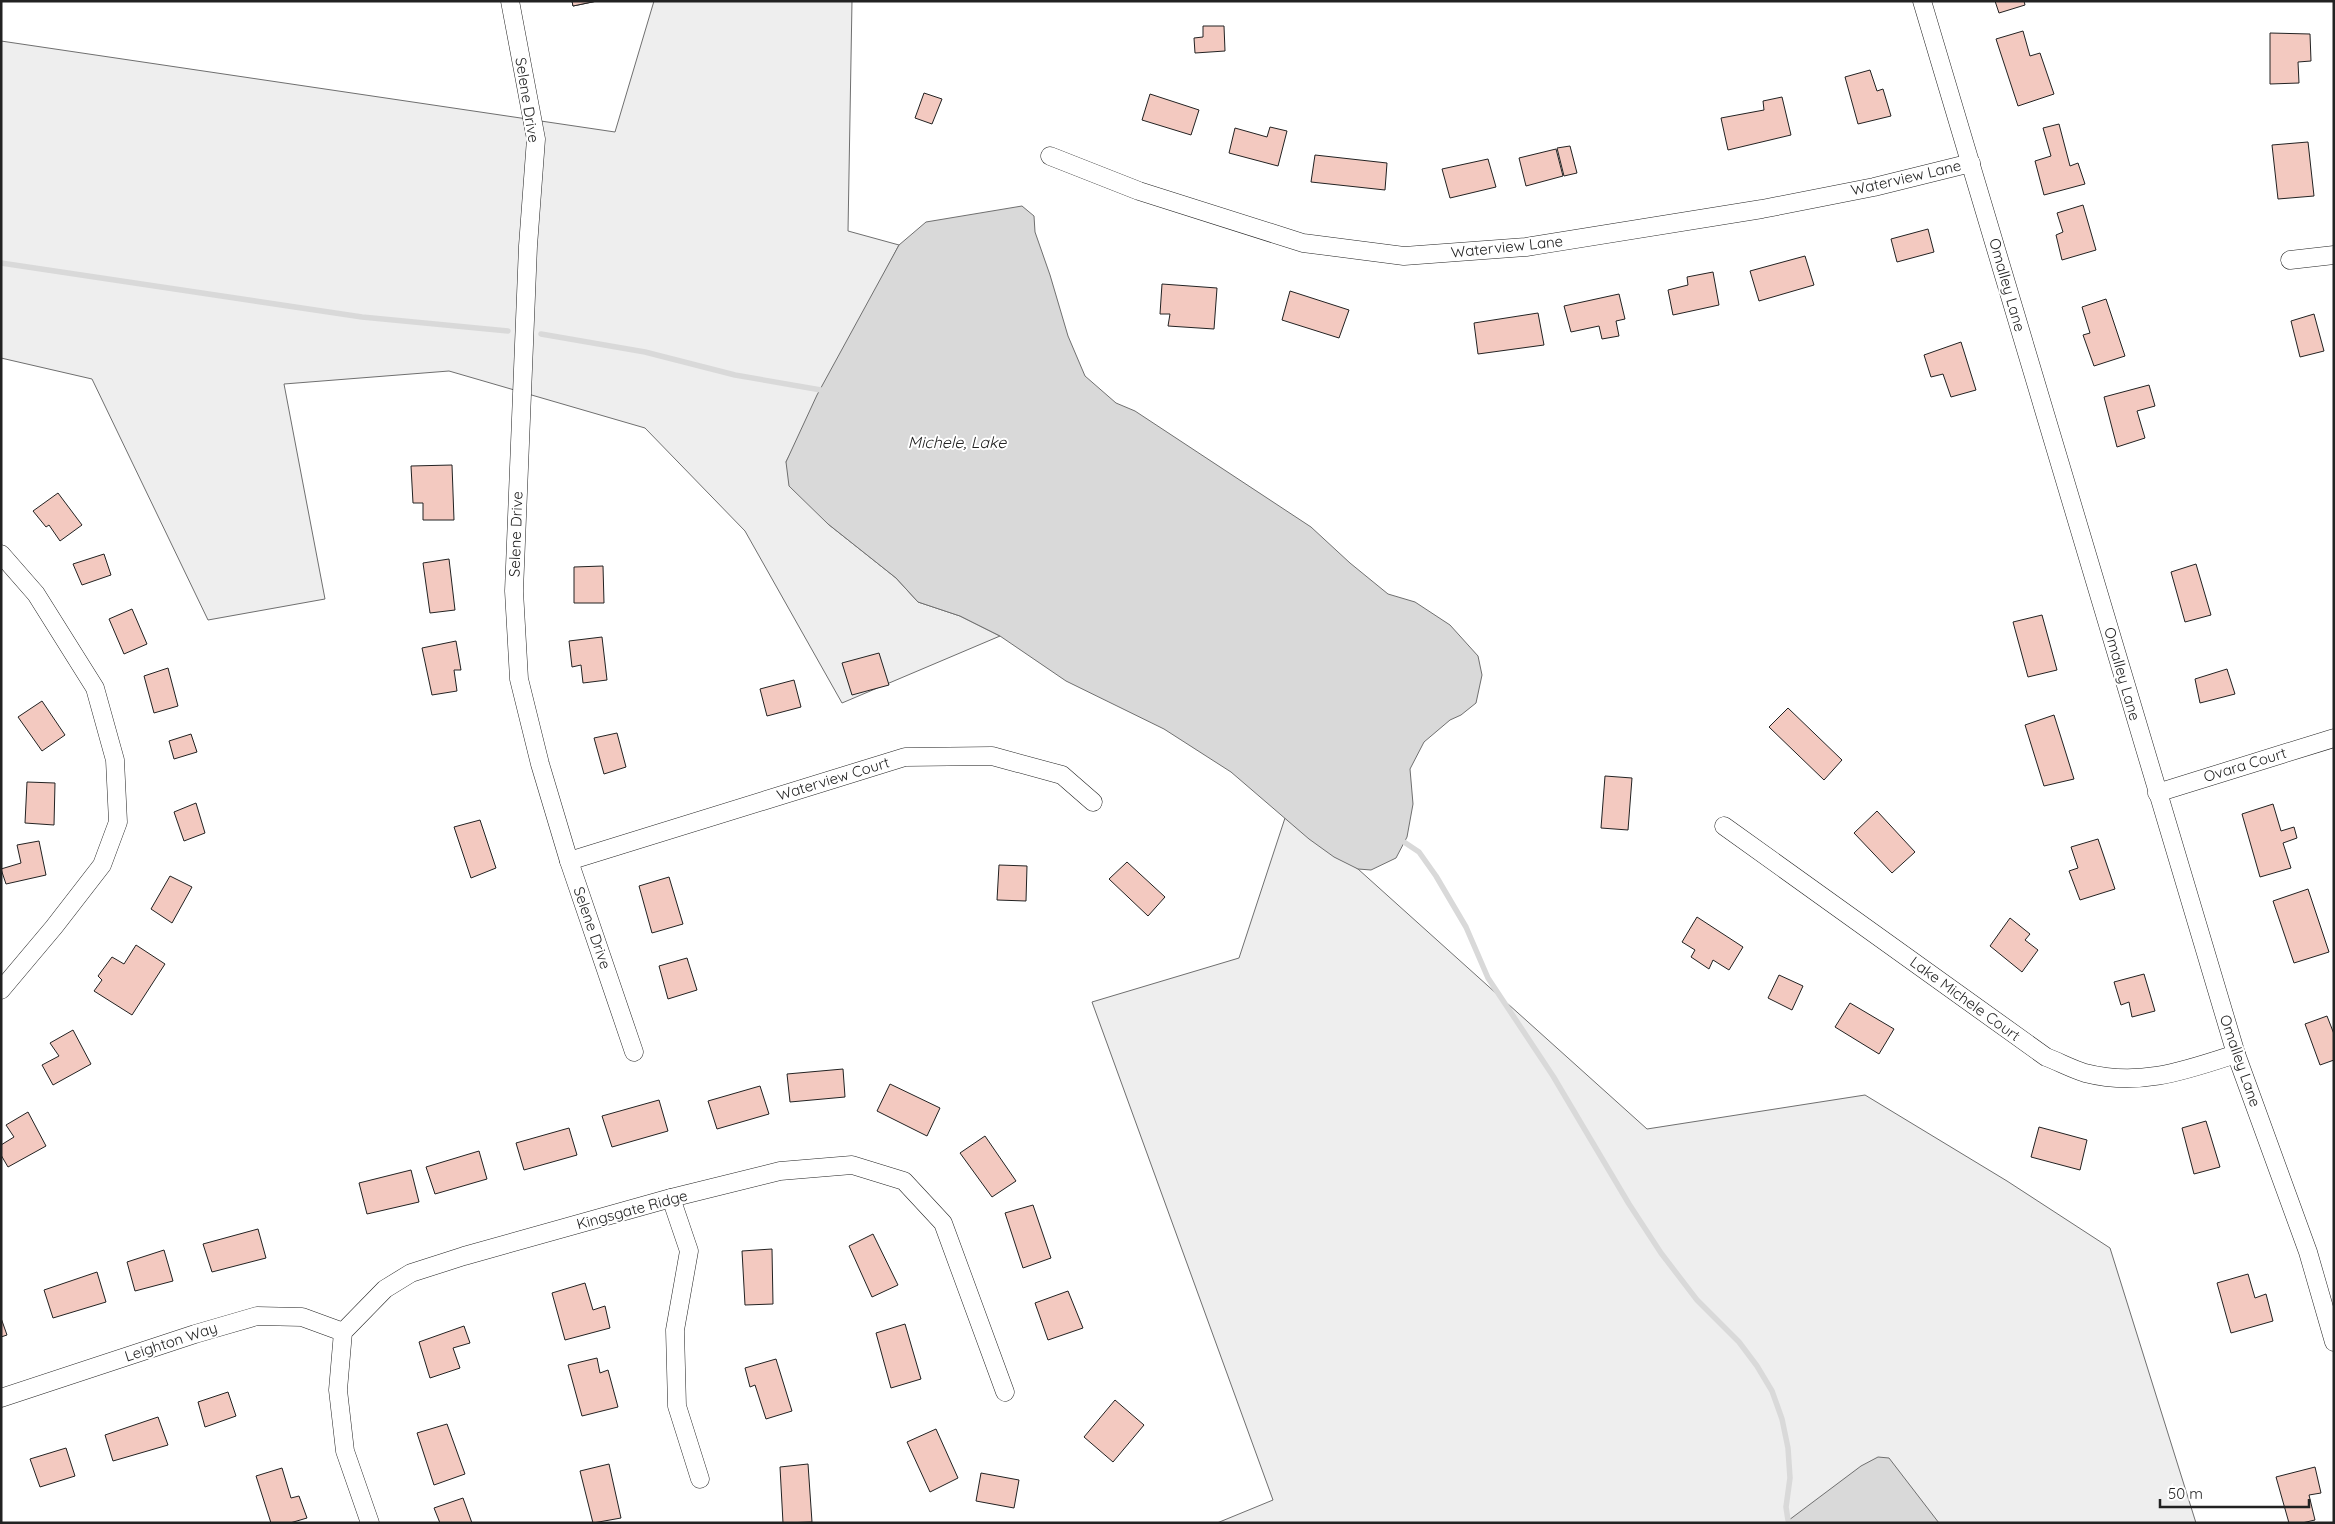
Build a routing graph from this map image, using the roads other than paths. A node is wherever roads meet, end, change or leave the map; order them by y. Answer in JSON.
{"nodes":[{"id":1,"x":510,"y":1,"type":"edge"},
{"id":2,"x":1922,"y":1,"type":"edge"},
{"id":3,"x":1050,"y":156,"type":"dead end"},
{"id":4,"x":1972,"y":163,"type":"junction"},
{"id":5,"x":2334,"y":255,"type":"edge"},
{"id":6,"x":2290,"y":260,"type":"dead end"},
{"id":7,"x":1,"y":554,"type":"edge"},
{"id":8,"x":2334,"y":738,"type":"edge"},
{"id":9,"x":2157,"y":793,"type":"junction"},
{"id":10,"x":1093,"y":802,"type":"dead end"},
{"id":11,"x":1724,"y":826,"type":"dead end"},
{"id":12,"x":570,"y":861,"type":"junction"},
{"id":13,"x":1,"y":990,"type":"edge"},
{"id":14,"x":634,"y":1052,"type":"dead end"},
{"id":15,"x":2236,"y":1054,"type":"junction"},
{"id":16,"x":672,"y":1198,"type":"junction"},
{"id":17,"x":344,"y":1332,"type":"junction"},
{"id":18,"x":2334,"y":1342,"type":"edge"},
{"id":19,"x":1005,"y":1392,"type":"dead end"},
{"id":20,"x":1,"y":1398,"type":"edge"},
{"id":21,"x":700,"y":1479,"type":"dead end"},
{"id":22,"x":370,"y":1523,"type":"edge"}],
"edges":[{"from":1,"to":12,"type":"street","name":"Selene Drive"},
{"from":2,"to":4,"type":"street","name":"Omalley Lane"},
{"from":3,"to":4,"type":"street","name":"Waterview Lane"},
{"from":4,"to":9,"type":"street","name":"Omalley Lane"},
{"from":5,"to":6,"type":"street"},
{"from":7,"to":13,"type":"street"},
{"from":8,"to":9,"type":"street","name":"Ovara Court"},
{"from":9,"to":15,"type":"street","name":"Omalley Lane"},
{"from":10,"to":12,"type":"street","name":"Waterview Court"},
{"from":11,"to":15,"type":"street","name":"Lake Michele Court"},
{"from":12,"to":14,"type":"street","name":"Selene Drive"},
{"from":15,"to":18,"type":"street","name":"Omalley Lane"},
{"from":16,"to":17,"type":"street","name":"Kingsgate Ridge"},
{"from":16,"to":19,"type":"street","name":"Kingsgate Ridge"},
{"from":16,"to":21,"type":"street"},
{"from":17,"to":20,"type":"street","name":"Leighton Way"},
{"from":17,"to":22,"type":"street"}]}
